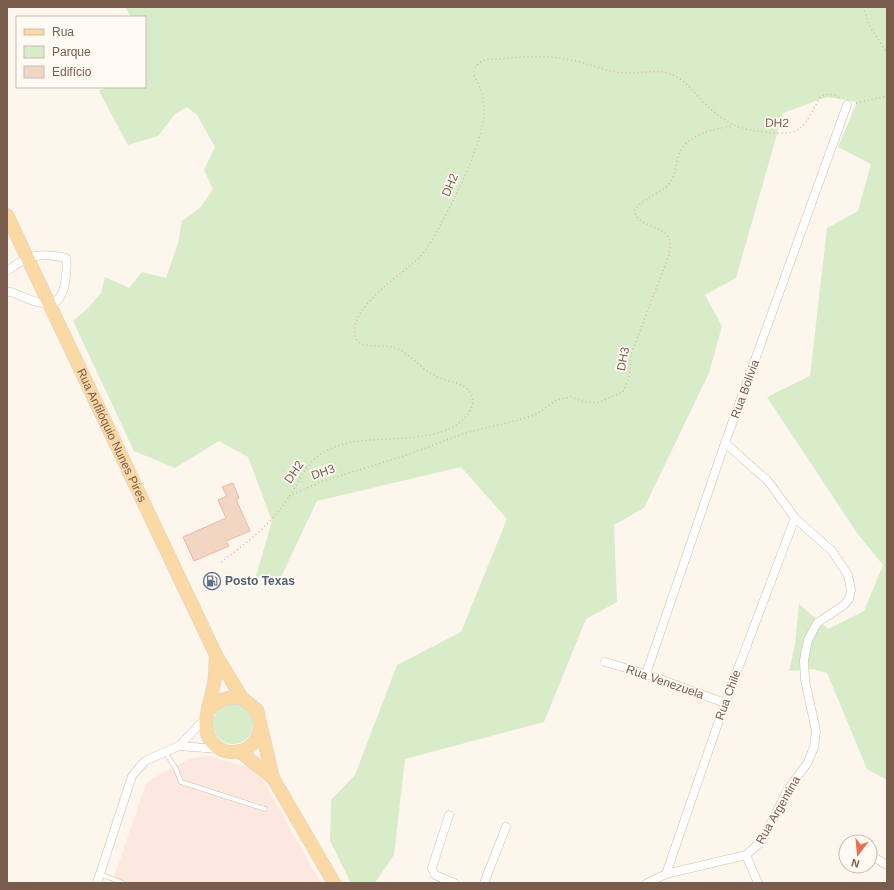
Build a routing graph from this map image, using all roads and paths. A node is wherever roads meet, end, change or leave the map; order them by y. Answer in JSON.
{"nodes":[{"id":1,"x":863,"y":7,"type":"edge"},
{"id":2,"x":887,"y":53,"type":"edge"},
{"id":3,"x":887,"y":96,"type":"edge"},
{"id":4,"x":847,"y":105,"type":"junction"},
{"id":5,"x":733,"y":126,"type":"junction"},
{"id":6,"x":7,"y":215,"type":"edge"},
{"id":7,"x":26,"y":257,"type":"junction"},
{"id":8,"x":7,"y":271,"type":"edge"},
{"id":9,"x":8,"y":290,"type":"edge"},
{"id":10,"x":49,"y":304,"type":"junction"},
{"id":11,"x":725,"y":443,"type":"junction"},
{"id":12,"x":289,"y":496,"type":"junction"},
{"id":13,"x":795,"y":518,"type":"junction"},
{"id":14,"x":221,"y":562,"type":"dead end"},
{"id":15,"x":216,"y":655,"type":"junction"},
{"id":16,"x":605,"y":662,"type":"dead end"},
{"id":17,"x":646,"y":674,"type":"junction"},
{"id":18,"x":242,"y":698,"type":"junction"},
{"id":19,"x":725,"y":703,"type":"junction"},
{"id":20,"x":207,"y":714,"type":"junction"},
{"id":21,"x":260,"y":729,"type":"junction"},
{"id":22,"x":179,"y":746,"type":"junction"},
{"id":23,"x":220,"y":749,"type":"junction"},
{"id":24,"x":165,"y":751,"type":"junction"},
{"id":25,"x":239,"y":752,"type":"junction"},
{"id":26,"x":273,"y":778,"type":"junction"},
{"id":27,"x":265,"y":809,"type":"dead end"},
{"id":28,"x":449,"y":815,"type":"dead end"},
{"id":29,"x":506,"y":827,"type":"dead end"},
{"id":30,"x":746,"y":855,"type":"junction"},
{"id":31,"x":878,"y":860,"type":"edge"},
{"id":32,"x":887,"y":865,"type":"edge"},
{"id":33,"x":100,"y":874,"type":"junction"},
{"id":34,"x":666,"y":874,"type":"junction"},
{"id":35,"x":96,"y":883,"type":"edge"},
{"id":36,"x":123,"y":883,"type":"edge"},
{"id":37,"x":334,"y":883,"type":"edge"},
{"id":38,"x":454,"y":883,"type":"edge"},
{"id":39,"x":484,"y":883,"type":"edge"},
{"id":40,"x":647,"y":883,"type":"edge"},
{"id":41,"x":758,"y":883,"type":"edge"}],
"edges":[{"from":1,"to":2,"type":"path"},
{"from":3,"to":4,"type":"path"},
{"from":4,"to":5,"type":"path","name":"DH2"},
{"from":4,"to":11,"type":"street","name":"Rua Bolívia"},
{"from":5,"to":12,"type":"path","name":"DH3"},
{"from":5,"to":12,"type":"path","name":"DH2"},
{"from":6,"to":7,"type":"main road","name":"Rua Anfilóquio Nunes Pires"},
{"from":7,"to":8,"type":"street"},
{"from":7,"to":10,"type":"main road","name":"Rua Anfilóquio Nunes Pires"},
{"from":7,"to":10,"type":"street"},
{"from":9,"to":10,"type":"street"},
{"from":10,"to":15,"type":"main road","name":"Rua Anfilóquio Nunes Pires"},
{"from":11,"to":13,"type":"street","name":"Rua Argentina"},
{"from":11,"to":17,"type":"street","name":"Rua Bolívia"},
{"from":12,"to":14,"type":"path"},
{"from":13,"to":19,"type":"street","name":"Rua Chile"},
{"from":13,"to":30,"type":"street","name":"Rua Argentina"},
{"from":15,"to":18,"type":"main road","name":"Rua Anfilóquio Nunes Pires"},
{"from":15,"to":20,"type":"main road","name":"Rua Anfilóquio Nunes Pires"},
{"from":16,"to":17,"type":"street","name":"Rua Venezuela"},
{"from":17,"to":19,"type":"street","name":"Rua Venezuela"},
{"from":18,"to":20,"type":"main road"},
{"from":18,"to":21,"type":"main road","name":"Rua Anfilóquio Nunes Pires"},
{"from":19,"to":34,"type":"street","name":"Rua Chile"},
{"from":20,"to":22,"type":"street"},
{"from":20,"to":23,"type":"main road","name":"Rua Anfilóquio Nunes Pires"},
{"from":21,"to":25,"type":"main road"},
{"from":21,"to":26,"type":"main road","name":"Rua Anfilóquio Nunes Pires"},
{"from":22,"to":23,"type":"street"},
{"from":22,"to":24,"type":"street"},
{"from":23,"to":25,"type":"main road","name":"Rua Anfilóquio Nunes Pires"},
{"from":24,"to":27,"type":"lane"},
{"from":24,"to":33,"type":"street"},
{"from":25,"to":26,"type":"main road","name":"Rua Anfilóquio Nunes Pires"},
{"from":26,"to":37,"type":"main road","name":"Rua Anfilóquio Nunes Pires"},
{"from":28,"to":38,"type":"street"},
{"from":29,"to":39,"type":"street"},
{"from":30,"to":34,"type":"street","name":"Rua Argentina"},
{"from":30,"to":41,"type":"street"},
{"from":31,"to":32,"type":"street"},
{"from":33,"to":35,"type":"street"},
{"from":33,"to":36,"type":"lane"},
{"from":34,"to":40,"type":"street","name":"Rua Argentina"}]}
